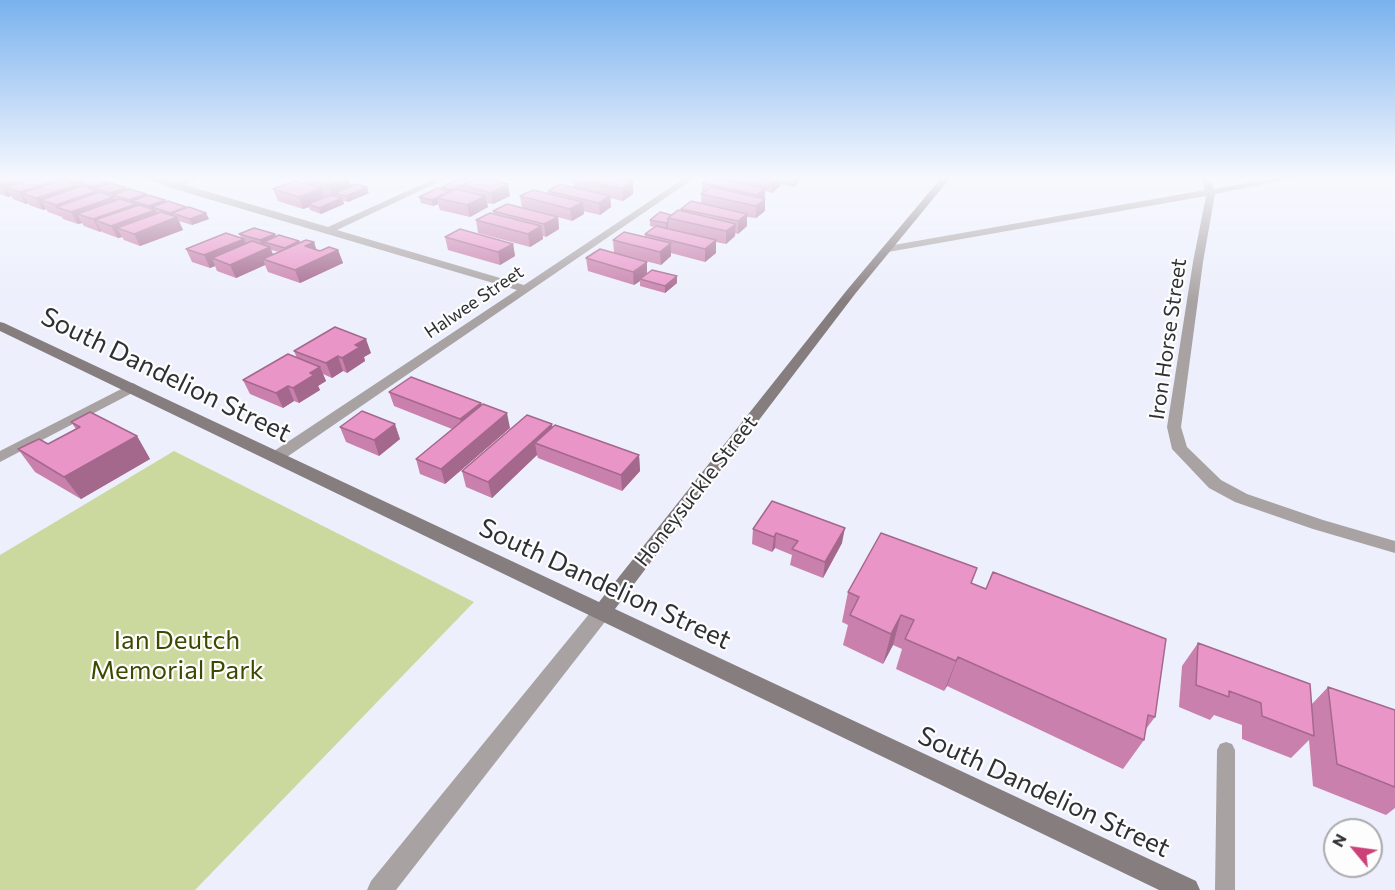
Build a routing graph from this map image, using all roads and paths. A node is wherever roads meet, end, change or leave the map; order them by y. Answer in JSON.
{"nodes":[{"id":1,"x":285,"y":219,"type":"edge"},
{"id":2,"x":354,"y":219,"type":"edge"},
{"id":3,"x":630,"y":219,"type":"edge"},
{"id":4,"x":913,"y":219,"type":"edge"},
{"id":5,"x":1061,"y":219,"type":"edge"},
{"id":6,"x":1206,"y":219,"type":"edge"},
{"id":7,"x":327,"y":231,"type":"junction"},
{"id":8,"x":888,"y":249,"type":"junction"},
{"id":9,"x":526,"y":289,"type":"junction"},
{"id":10,"x":0,"y":326,"type":"edge"},
{"id":11,"x":133,"y":387,"type":"junction"},
{"id":12,"x":0,"y":457,"type":"edge"},
{"id":13,"x":276,"y":457,"type":"junction"},
{"id":14,"x":1395,"y":547,"type":"edge"},
{"id":15,"x":601,"y":613,"type":"junction"},
{"id":16,"x":1226,"y":750,"type":"dead end"},
{"id":17,"x":380,"y":890,"type":"edge"},
{"id":18,"x":1187,"y":890,"type":"edge"},
{"id":19,"x":1225,"y":890,"type":"edge"}],
"edges":[{"from":1,"to":7,"type":"street"},
{"from":2,"to":7,"type":"street"},
{"from":3,"to":9,"type":"street","name":"Halwee Street"},
{"from":4,"to":8,"type":"street","name":"Honeysuckle Street"},
{"from":5,"to":8,"type":"street"},
{"from":6,"to":14,"type":"street","name":"Iron Horse Street"},
{"from":7,"to":9,"type":"street"},
{"from":8,"to":15,"type":"street","name":"Honeysuckle Street"},
{"from":9,"to":13,"type":"street","name":"Halwee Street"},
{"from":10,"to":11,"type":"street","name":"South Dandelion Street"},
{"from":11,"to":12,"type":"street"},
{"from":11,"to":13,"type":"street","name":"South Dandelion Street"},
{"from":13,"to":15,"type":"street","name":"South Dandelion Street"},
{"from":15,"to":17,"type":"street","name":"Honeysuckle Street"},
{"from":15,"to":18,"type":"street","name":"South Dandelion Street"},
{"from":16,"to":19,"type":"lane"}]}
